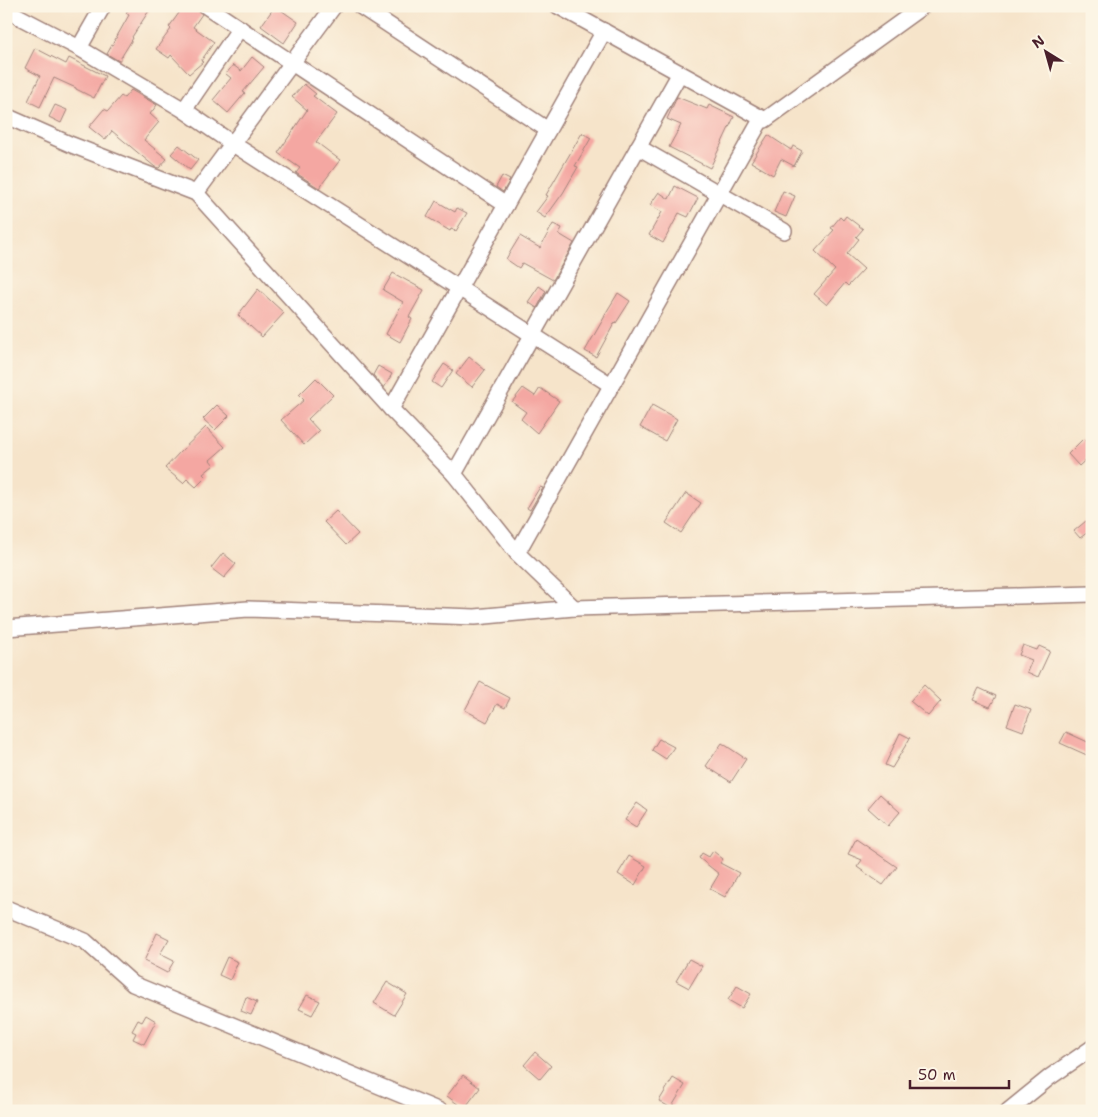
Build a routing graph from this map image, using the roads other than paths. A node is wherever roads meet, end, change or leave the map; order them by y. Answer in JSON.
{"nodes":[{"id":1,"x":103,"y":6,"type":"edge"},
{"id":2,"x":206,"y":6,"type":"edge"},
{"id":3,"x":334,"y":6,"type":"edge"},
{"id":4,"x":360,"y":6,"type":"edge"},
{"id":5,"x":558,"y":6,"type":"edge"},
{"id":6,"x":923,"y":6,"type":"edge"},
{"id":7,"x":6,"y":8,"type":"edge"},
{"id":8,"x":240,"y":28,"type":"junction"},
{"id":9,"x":604,"y":31,"type":"junction"},
{"id":10,"x":79,"y":48,"type":"junction"},
{"id":11,"x":292,"y":63,"type":"junction"},
{"id":12,"x":680,"y":73,"type":"junction"},
{"id":13,"x":184,"y":110,"type":"junction"},
{"id":14,"x":6,"y":116,"type":"edge"},
{"id":15,"x":762,"y":118,"type":"junction"},
{"id":16,"x":548,"y":130,"type":"junction"},
{"id":17,"x":233,"y":144,"type":"junction"},
{"id":18,"x":638,"y":147,"type":"junction"},
{"id":19,"x":196,"y":193,"type":"junction"},
{"id":20,"x":719,"y":193,"type":"junction"},
{"id":21,"x":506,"y":206,"type":"junction"},
{"id":22,"x":784,"y":231,"type":"dead end"},
{"id":23,"x":459,"y":288,"type":"junction"},
{"id":24,"x":532,"y":335,"type":"junction"},
{"id":25,"x":611,"y":385,"type":"junction"},
{"id":26,"x":391,"y":409,"type":"junction"},
{"id":27,"x":454,"y":474,"type":"junction"},
{"id":28,"x":517,"y":553,"type":"junction"},
{"id":29,"x":1092,"y":594,"type":"edge"},
{"id":30,"x":574,"y":608,"type":"junction"},
{"id":31,"x":6,"y":628,"type":"edge"},
{"id":32,"x":6,"y":908,"type":"edge"},
{"id":33,"x":1092,"y":1048,"type":"edge"},
{"id":34,"x":440,"y":1111,"type":"edge"},
{"id":35,"x":1008,"y":1111,"type":"edge"}],
"edges":[{"from":1,"to":10,"type":"street"},
{"from":2,"to":8,"type":"street"},
{"from":3,"to":11,"type":"street"},
{"from":4,"to":16,"type":"street"},
{"from":5,"to":9,"type":"street"},
{"from":6,"to":15,"type":"street"},
{"from":7,"to":10,"type":"street"},
{"from":8,"to":11,"type":"street"},
{"from":8,"to":13,"type":"street"},
{"from":9,"to":12,"type":"street"},
{"from":9,"to":16,"type":"street"},
{"from":10,"to":13,"type":"street"},
{"from":11,"to":17,"type":"street"},
{"from":11,"to":21,"type":"street"},
{"from":12,"to":15,"type":"street"},
{"from":12,"to":18,"type":"street"},
{"from":13,"to":17,"type":"street"},
{"from":14,"to":19,"type":"street"},
{"from":15,"to":20,"type":"street"},
{"from":16,"to":21,"type":"street"},
{"from":17,"to":19,"type":"street"},
{"from":17,"to":23,"type":"street"},
{"from":18,"to":20,"type":"street"},
{"from":18,"to":24,"type":"street"},
{"from":19,"to":26,"type":"street"},
{"from":20,"to":22,"type":"street"},
{"from":20,"to":25,"type":"street"},
{"from":21,"to":23,"type":"street"},
{"from":23,"to":24,"type":"street"},
{"from":23,"to":26,"type":"street"},
{"from":24,"to":25,"type":"street"},
{"from":24,"to":27,"type":"street"},
{"from":25,"to":28,"type":"street"},
{"from":26,"to":27,"type":"street"},
{"from":27,"to":28,"type":"street"},
{"from":28,"to":30,"type":"street"},
{"from":29,"to":30,"type":"street"},
{"from":30,"to":31,"type":"street"},
{"from":32,"to":34,"type":"street"},
{"from":33,"to":35,"type":"street"}]}
